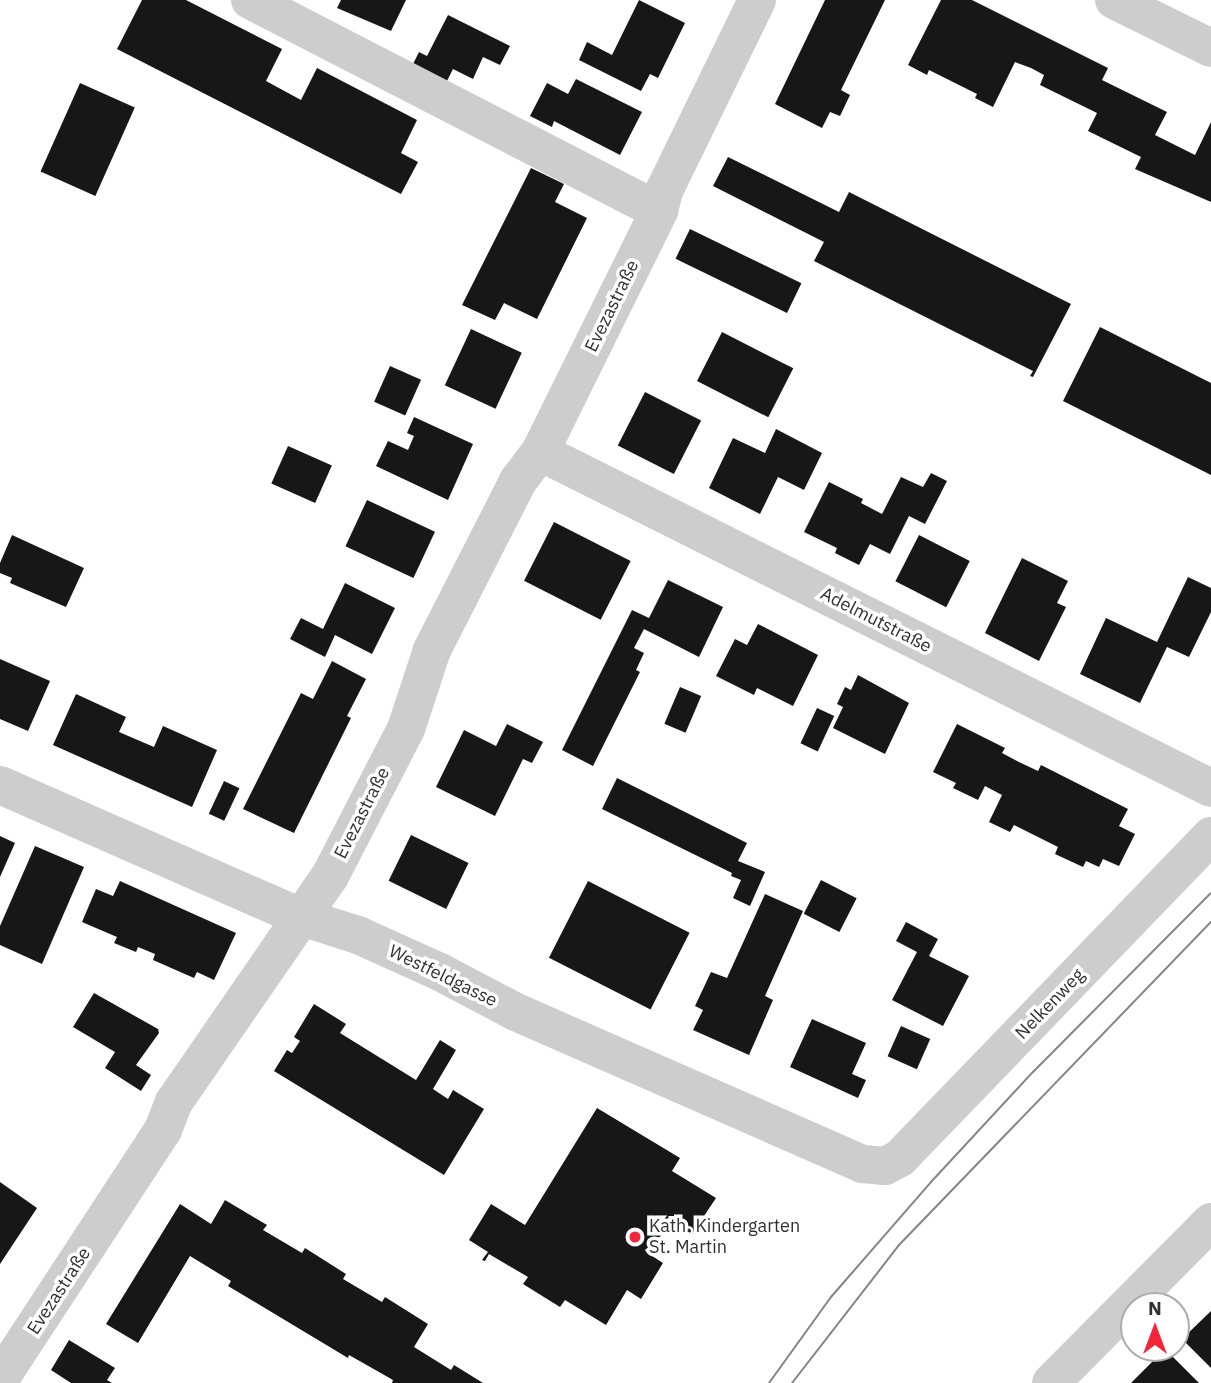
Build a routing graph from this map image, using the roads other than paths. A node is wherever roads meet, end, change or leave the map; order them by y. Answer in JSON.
{"nodes":[{"id":1,"x":250,"y":0,"type":"edge"},
{"id":2,"x":757,"y":0,"type":"edge"},
{"id":3,"x":1114,"y":0,"type":"edge"},
{"id":4,"x":1211,"y":48,"type":"edge"},
{"id":5,"x":659,"y":211,"type":"junction"},
{"id":6,"x":540,"y":452,"type":"junction"},
{"id":7,"x":0,"y":785,"type":"edge"},
{"id":8,"x":1211,"y":788,"type":"edge"},
{"id":9,"x":1211,"y":836,"type":"edge"},
{"id":10,"x":300,"y":918,"type":"junction"},
{"id":11,"x":885,"y":1166,"type":"joint"},
{"id":12,"x":1211,"y":1222,"type":"edge"},
{"id":13,"x":0,"y":1379,"type":"edge"},
{"id":14,"x":1051,"y":1383,"type":"edge"}],
"edges":[{"from":1,"to":5,"type":"street"},
{"from":2,"to":5,"type":"street","name":"Evezastraße"},
{"from":3,"to":4,"type":"street"},
{"from":5,"to":6,"type":"street","name":"Evezastraße"},
{"from":6,"to":8,"type":"street","name":"Adelmutstraße"},
{"from":6,"to":10,"type":"street","name":"Evezastraße"},
{"from":7,"to":10,"type":"street","name":"Westfeldgasse"},
{"from":9,"to":11,"type":"street","name":"Nelkenweg"},
{"from":10,"to":11,"type":"street","name":"Westfeldgasse"},
{"from":10,"to":13,"type":"street","name":"Evezastraße"},
{"from":12,"to":14,"type":"street"}]}
